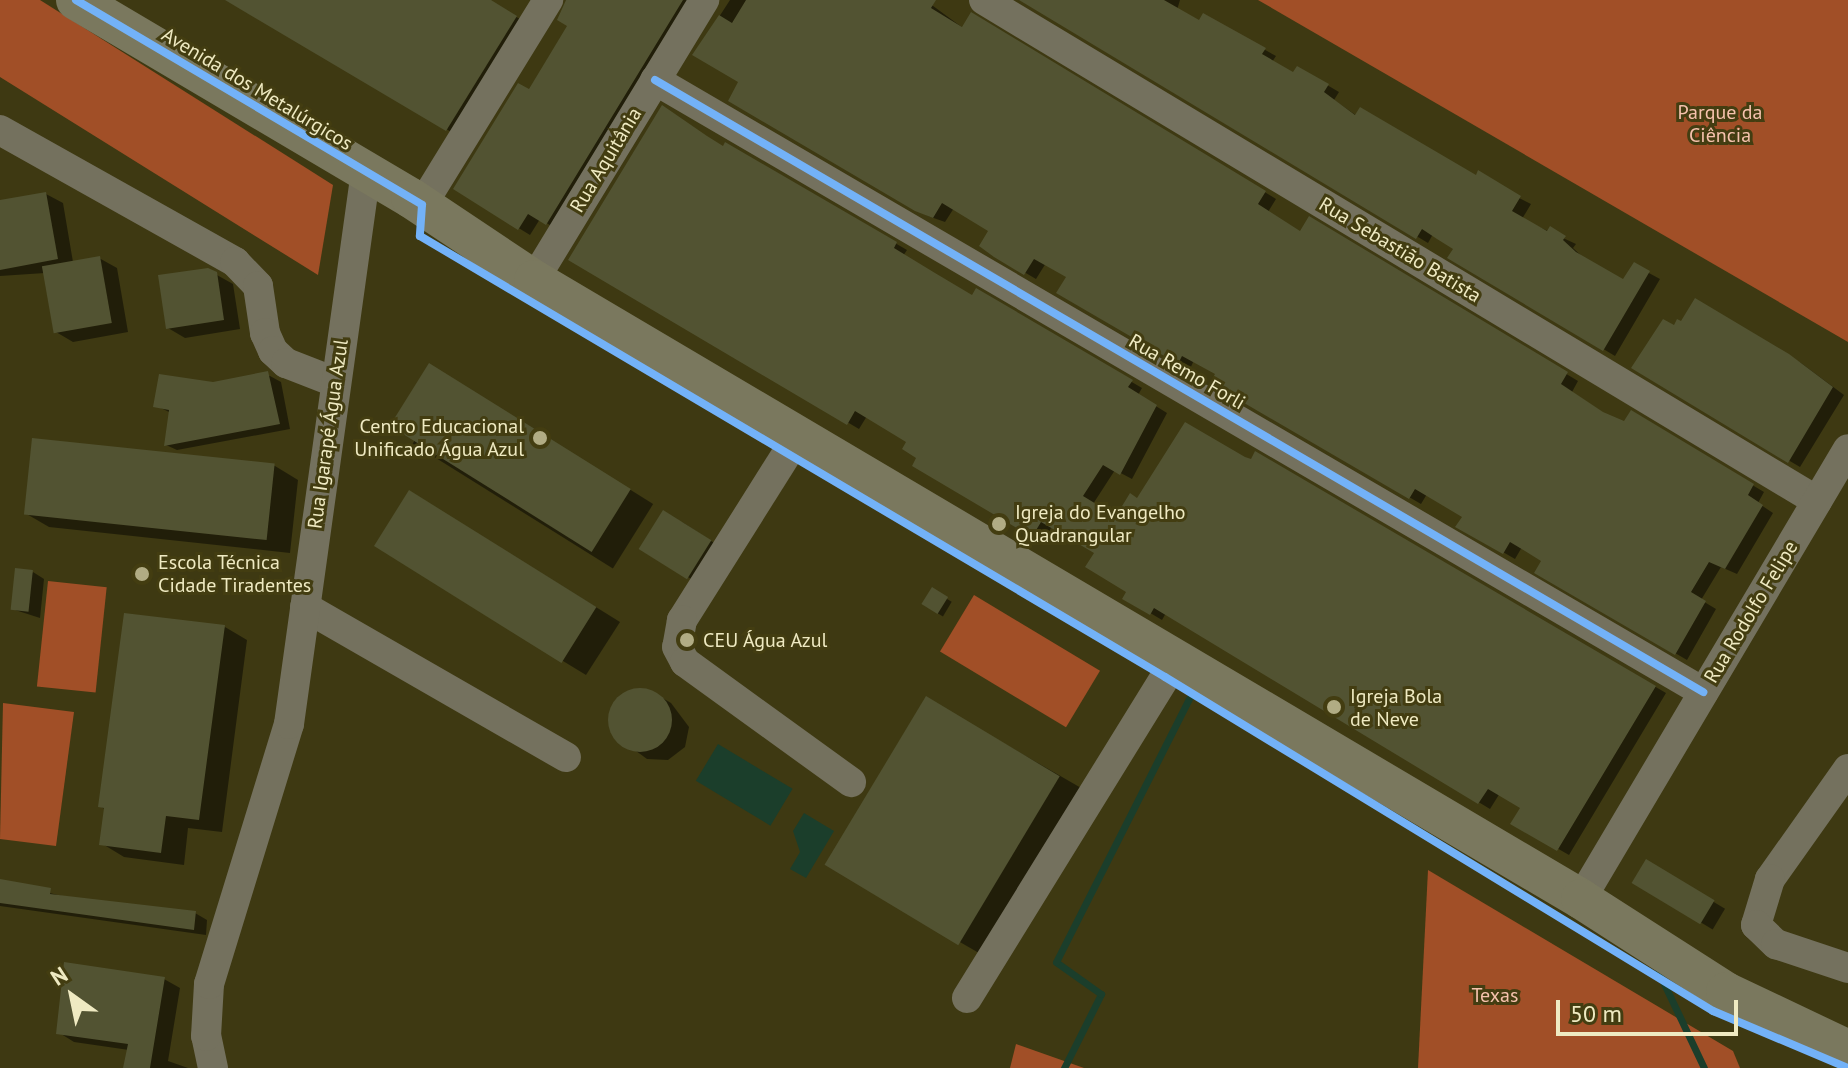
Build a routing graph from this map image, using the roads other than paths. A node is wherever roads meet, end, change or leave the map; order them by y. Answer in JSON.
{"nodes":[{"id":1,"x":76,"y":0,"type":"edge"},
{"id":2,"x":548,"y":0,"type":"edge"},
{"id":3,"x":704,"y":0,"type":"edge"},
{"id":4,"x":984,"y":0,"type":"edge"},
{"id":5,"x":655,"y":80,"type":"junction"},
{"id":6,"x":0,"y":130,"type":"edge"},
{"id":7,"x":366,"y":171,"type":"junction"},
{"id":8,"x":422,"y":205,"type":"junction"},
{"id":9,"x":534,"y":280,"type":"junction"},
{"id":10,"x":335,"y":382,"type":"junction"},
{"id":11,"x":798,"y":436,"type":"junction"},
{"id":12,"x":1848,"y":449,"type":"edge"},
{"id":13,"x":1817,"y":501,"type":"junction"},
{"id":14,"x":305,"y":607,"type":"junction"},
{"id":15,"x":1176,"y":659,"type":"junction"},
{"id":16,"x":1703,"y":692,"type":"junction"},
{"id":17,"x":566,"y":757,"type":"dead end"},
{"id":18,"x":1848,"y":769,"type":"edge"},
{"id":19,"x":851,"y":782,"type":"dead end"},
{"id":20,"x":1848,"y":806,"type":"edge"},
{"id":21,"x":1774,"y":885,"type":"junction"},
{"id":22,"x":1581,"y":899,"type":"junction"},
{"id":23,"x":1848,"y":968,"type":"edge"},
{"id":24,"x":967,"y":998,"type":"dead end"},
{"id":25,"x":1848,"y":1050,"type":"edge"},
{"id":26,"x":213,"y":1068,"type":"edge"}],
"edges":[{"from":1,"to":7,"type":"main road","name":"Avenida dos Metalúrgicos"},
{"from":2,"to":8,"type":"street"},
{"from":3,"to":5,"type":"street","name":"Rua Aquitânia"},
{"from":4,"to":13,"type":"street","name":"Rua Sebastião Batista"},
{"from":5,"to":9,"type":"street","name":"Rua Aquitânia"},
{"from":5,"to":16,"type":"street","name":"Rua Remo Forli"},
{"from":6,"to":10,"type":"street"},
{"from":7,"to":8,"type":"main road","name":"Avenida dos Metalúrgicos"},
{"from":7,"to":10,"type":"street","name":"Rua Igarapé Água Azul"},
{"from":8,"to":9,"type":"main road","name":"Avenida dos Metalúrgicos"},
{"from":9,"to":11,"type":"main road","name":"Avenida dos Metalúrgicos"},
{"from":10,"to":14,"type":"street","name":"Rua Igarapé Água Azul"},
{"from":11,"to":15,"type":"main road","name":"Avenida dos Metalúrgicos"},
{"from":11,"to":19,"type":"street"},
{"from":12,"to":13,"type":"street","name":"Rua Rodolfo Felipe"},
{"from":13,"to":16,"type":"street","name":"Rua Rodolfo Felipe"},
{"from":14,"to":17,"type":"street"},
{"from":14,"to":26,"type":"street","name":"Rua Igarapé Água Azul"},
{"from":15,"to":22,"type":"main road","name":"Avenida dos Metalúrgicos"},
{"from":15,"to":24,"type":"street"},
{"from":16,"to":22,"type":"street","name":"Rua Rodolfo Felipe"},
{"from":18,"to":21,"type":"street"},
{"from":20,"to":21,"type":"street"},
{"from":21,"to":23,"type":"street"},
{"from":22,"to":25,"type":"main road","name":"Avenida dos Metalúrgicos"}]}
